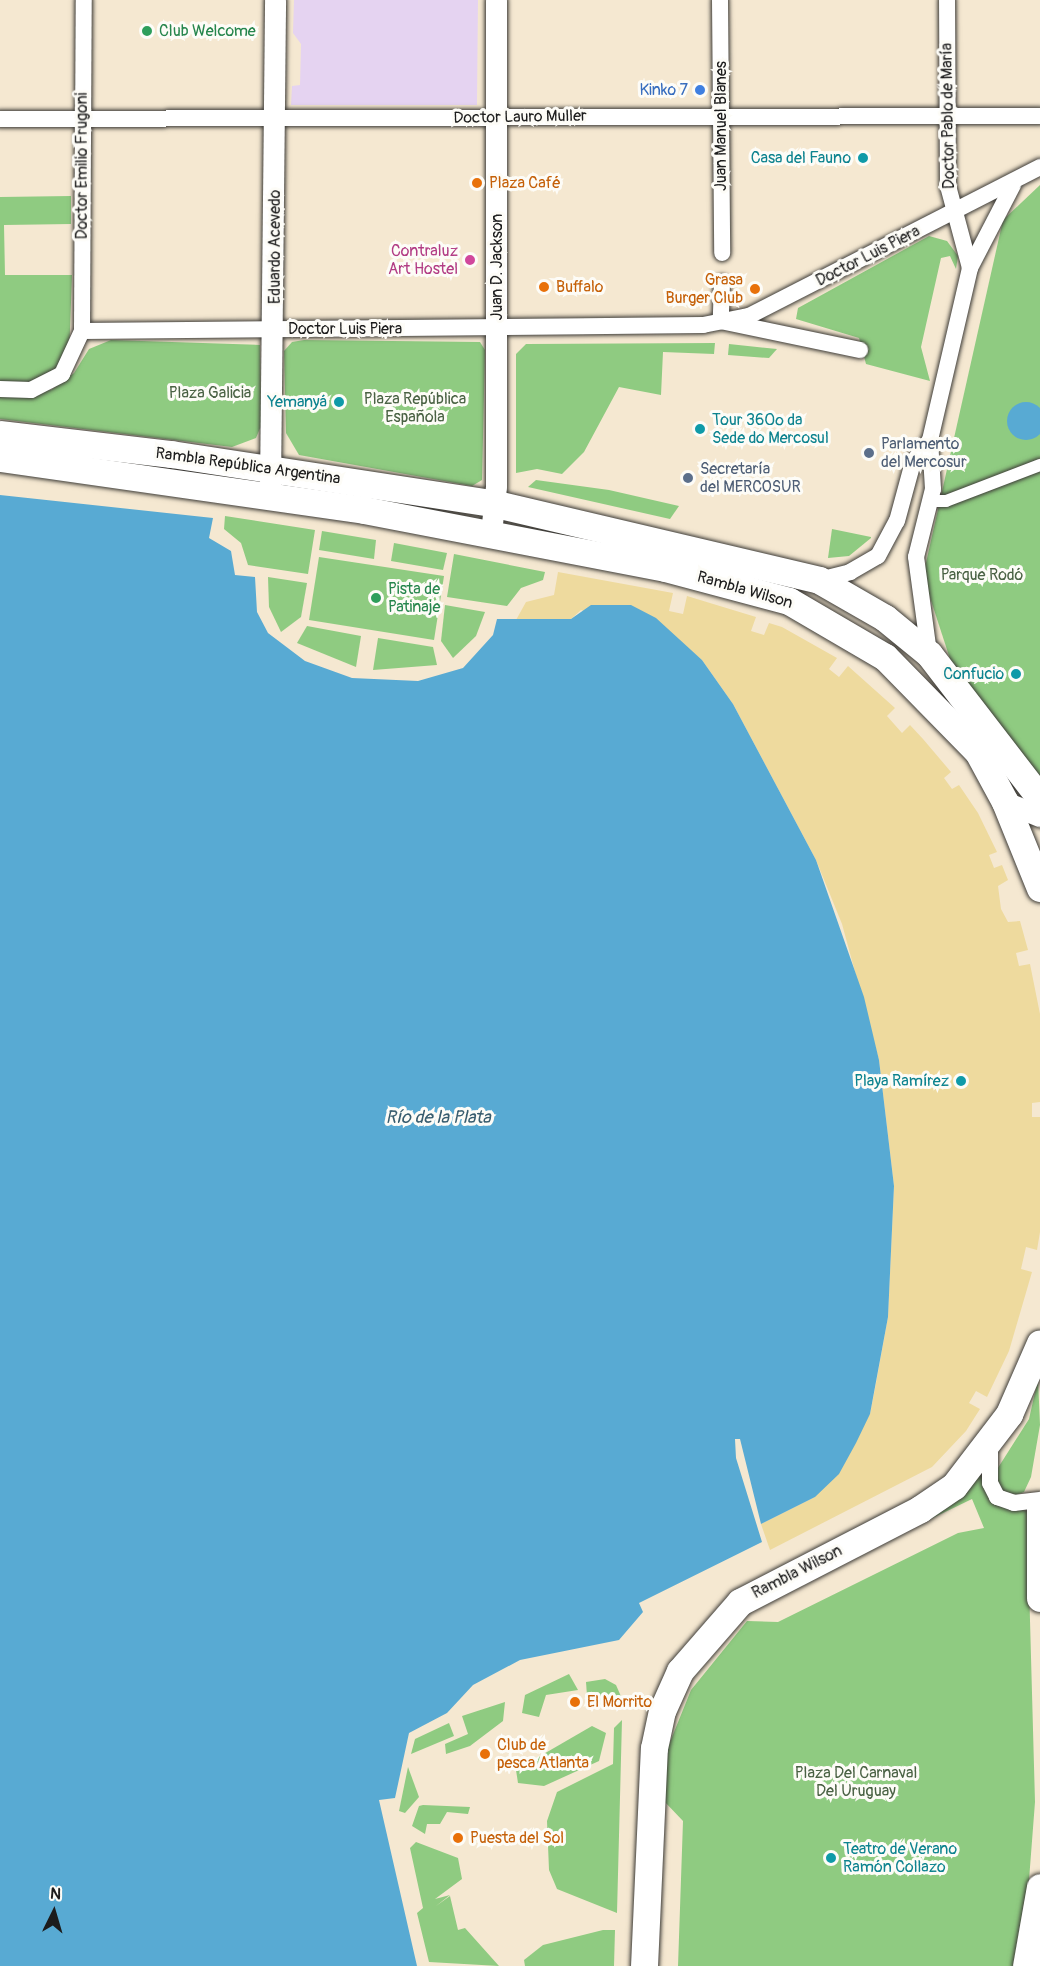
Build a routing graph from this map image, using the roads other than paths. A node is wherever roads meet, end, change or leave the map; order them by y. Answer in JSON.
{"nodes":[{"id":1,"x":84,"y":0,"type":"edge"},
{"id":2,"x":275,"y":0,"type":"edge"},
{"id":3,"x":496,"y":0,"type":"edge"},
{"id":4,"x":720,"y":0,"type":"edge"},
{"id":5,"x":946,"y":0,"type":"edge"},
{"id":6,"x":721,"y":115,"type":"junction"},
{"id":7,"x":1040,"y":116,"type":"edge"},
{"id":8,"x":948,"y":117,"type":"junction"},
{"id":9,"x":82,"y":118,"type":"junction"},
{"id":10,"x":496,"y":118,"type":"junction"},
{"id":11,"x":0,"y":119,"type":"edge"},
{"id":12,"x":275,"y":119,"type":"junction"},
{"id":13,"x":1040,"y":167,"type":"edge"},
{"id":14,"x":1013,"y":185,"type":"junction"},
{"id":15,"x":953,"y":212,"type":"junction"},
{"id":16,"x":722,"y":253,"type":"dead end"},
{"id":17,"x":970,"y":268,"type":"junction"},
{"id":18,"x":722,"y":283,"type":"dead end"},
{"id":19,"x":721,"y":321,"type":"junction"},
{"id":20,"x":497,"y":328,"type":"junction"},
{"id":21,"x":275,"y":329,"type":"junction"},
{"id":22,"x":82,"y":331,"type":"junction"},
{"id":23,"x":860,"y":350,"type":"dead end"},
{"id":24,"x":0,"y":388,"type":"edge"},
{"id":25,"x":0,"y":435,"type":"edge"},
{"id":26,"x":930,"y":440,"type":"junction"},
{"id":27,"x":0,"y":458,"type":"edge"},
{"id":28,"x":1040,"y":465,"type":"edge"},
{"id":29,"x":271,"y":468,"type":"junction"},
{"id":30,"x":269,"y":495,"type":"junction"},
{"id":31,"x":931,"y":501,"type":"junction"},
{"id":32,"x":496,"y":504,"type":"junction"},
{"id":33,"x":897,"y":521,"type":"junction"},
{"id":34,"x":923,"y":529,"type":"junction"},
{"id":35,"x":491,"y":533,"type":"junction"},
{"id":36,"x":819,"y":580,"type":"junction"},
{"id":37,"x":929,"y":654,"type":"junction"},
{"id":38,"x":1030,"y":772,"type":"edge"},
{"id":39,"x":1040,"y":798,"type":"edge"},
{"id":40,"x":1005,"y":802,"type":"junction"},
{"id":41,"x":1040,"y":816,"type":"edge"},
{"id":42,"x":1040,"y":888,"type":"edge"},
{"id":43,"x":1040,"y":1343,"type":"edge"},
{"id":44,"x":990,"y":1443,"type":"junction"},
{"id":45,"x":1040,"y":1500,"type":"edge"},
{"id":46,"x":1040,"y":1508,"type":"edge"},
{"id":47,"x":1040,"y":1598,"type":"edge"},
{"id":48,"x":1040,"y":1887,"type":"edge"},
{"id":49,"x":644,"y":1966,"type":"edge"},
{"id":50,"x":1026,"y":1966,"type":"edge"}],
"edges":[{"from":1,"to":9,"type":"street","name":"Doctor Emilio Frugoni"},
{"from":2,"to":12,"type":"street","name":"Eduardo Acevedo"},
{"from":3,"to":10,"type":"street","name":"Juan D. Jackson"},
{"from":4,"to":6,"type":"street","name":"Juan Manuel Blanes"},
{"from":5,"to":8,"type":"street","name":"Doctor Pablo de María"},
{"from":6,"to":8,"type":"street","name":"Doctor Lauro Muller"},
{"from":6,"to":10,"type":"street","name":"Doctor Lauro Muller"},
{"from":6,"to":16,"type":"street","name":"Juan Manuel Blanes"},
{"from":7,"to":8,"type":"street","name":"Doctor Lauro Muller"},
{"from":8,"to":15,"type":"street","name":"Doctor Pablo de María"},
{"from":9,"to":11,"type":"street","name":"Doctor Lauro Muller"},
{"from":9,"to":12,"type":"street","name":"Doctor Lauro Muller"},
{"from":9,"to":22,"type":"street","name":"Doctor Emilio Frugoni"},
{"from":10,"to":12,"type":"street","name":"Doctor Lauro Muller"},
{"from":10,"to":20,"type":"street","name":"Juan D. Jackson"},
{"from":12,"to":21,"type":"street","name":"Eduardo Acevedo"},
{"from":13,"to":14,"type":"street","name":"Doctor Luis Piera"},
{"from":14,"to":15,"type":"street","name":"Doctor Luis Piera"},
{"from":14,"to":17,"type":"street","name":"Doctor Luis Piera"},
{"from":15,"to":17,"type":"street","name":"Doctor Pablo de María"},
{"from":15,"to":19,"type":"street","name":"Doctor Luis Piera"},
{"from":17,"to":26,"type":"street","name":"Doctor Pablo de María"},
{"from":18,"to":19,"type":"street"},
{"from":19,"to":20,"type":"street","name":"Doctor Luis Piera"},
{"from":19,"to":23,"type":"street","name":"Doctor Luis Piera"},
{"from":20,"to":21,"type":"street","name":"Doctor Luis Piera"},
{"from":20,"to":32,"type":"street","name":"Juan D. Jackson"},
{"from":21,"to":22,"type":"street","name":"Doctor Luis Piera"},
{"from":21,"to":29,"type":"street","name":"Eduardo Acevedo"},
{"from":22,"to":24,"type":"street"},
{"from":25,"to":29,"type":"main road","name":"Rambla República Argentina"},
{"from":26,"to":31,"type":"street","name":"Doctor Pablo de María"},
{"from":26,"to":33,"type":"street","name":"Doctor Pablo de María"},
{"from":27,"to":30,"type":"main road","name":"Rambla República Argentina"},
{"from":28,"to":31,"type":"street"},
{"from":29,"to":30,"type":"street","name":"Eduardo Acevedo"},
{"from":29,"to":32,"type":"main road","name":"Rambla República Argentina"},
{"from":30,"to":35,"type":"main road","name":"Rambla República Argentina"},
{"from":31,"to":34,"type":"street","name":"Doctor Pablo de María"},
{"from":32,"to":35,"type":"street","name":"Juan D. Jackson"},
{"from":32,"to":36,"type":"main road","name":"Rambla Wilson"},
{"from":33,"to":34,"type":"street"},
{"from":33,"to":36,"type":"street","name":"Doctor Pablo de María"},
{"from":34,"to":37,"type":"street","name":"Doctor Pablo de María"},
{"from":35,"to":40,"type":"main road","name":"Rambla Wilson"},
{"from":36,"to":37,"type":"main road","name":"Rambla Wilson"},
{"from":37,"to":38,"type":"main road","name":"Rambla Wilson"},
{"from":38,"to":39,"type":"main road","name":"Rambla Wilson"},
{"from":40,"to":41,"type":"street"},
{"from":40,"to":42,"type":"main road","name":"Rambla Wilson"},
{"from":43,"to":44,"type":"main road","name":"Rambla Wilson"},
{"from":44,"to":45,"type":"street"},
{"from":44,"to":49,"type":"main road","name":"Rambla Wilson"},
{"from":46,"to":47,"type":"main road"},
{"from":48,"to":50,"type":"main road"}]}
